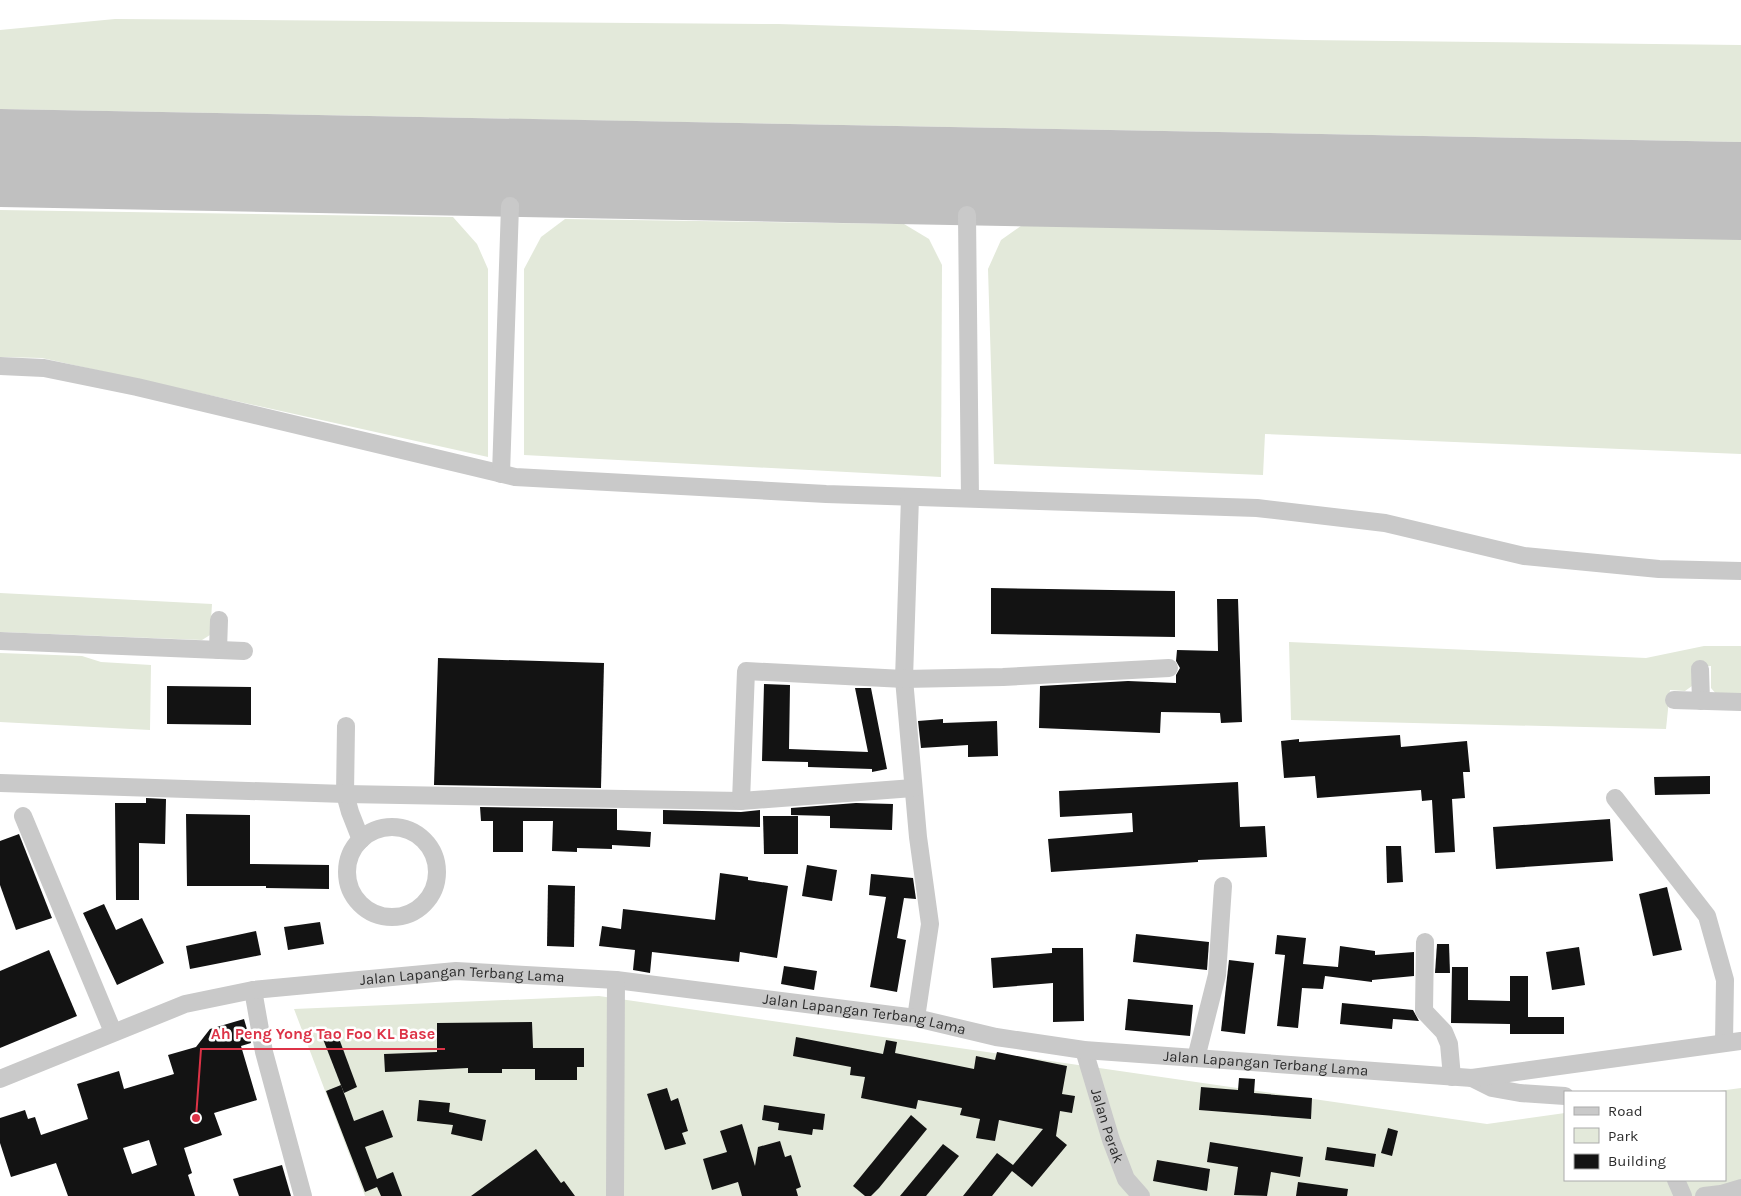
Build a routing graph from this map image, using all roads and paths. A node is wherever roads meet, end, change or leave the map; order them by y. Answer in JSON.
{"nodes":[{"id":1,"x":510,"y":206,"type":"dead end"},
{"id":2,"x":966,"y":215,"type":"dead end"},
{"id":3,"x":0,"y":366,"type":"edge"},
{"id":4,"x":501,"y":474,"type":"junction"},
{"id":5,"x":910,"y":497,"type":"junction"},
{"id":6,"x":970,"y":498,"type":"junction"},
{"id":7,"x":1741,"y":571,"type":"edge"},
{"id":8,"x":218,"y":620,"type":"dead end"},
{"id":9,"x":0,"y":641,"type":"edge"},
{"id":10,"x":218,"y":650,"type":"junction"},
{"id":11,"x":244,"y":651,"type":"dead end"},
{"id":12,"x":1169,"y":668,"type":"dead end"},
{"id":13,"x":1700,"y":669,"type":"dead end"},
{"id":14,"x":904,"y":678,"type":"junction"},
{"id":15,"x":1674,"y":700,"type":"dead end"},
{"id":16,"x":1701,"y":701,"type":"junction"},
{"id":17,"x":1741,"y":702,"type":"edge"},
{"id":18,"x":346,"y":726,"type":"dead end"},
{"id":19,"x":0,"y":783,"type":"edge"},
{"id":20,"x":914,"y":788,"type":"junction"},
{"id":21,"x":345,"y":794,"type":"junction"},
{"id":22,"x":1615,"y":798,"type":"dead end"},
{"id":23,"x":741,"y":801,"type":"junction"},
{"id":24,"x":22,"y":816,"type":"dead end"},
{"id":25,"x":361,"y":840,"type":"junction"},
{"id":26,"x":1223,"y":886,"type":"dead end"},
{"id":27,"x":1425,"y":942,"type":"dead end"},
{"id":28,"x":616,"y":980,"type":"junction"},
{"id":29,"x":253,"y":990,"type":"junction"},
{"id":30,"x":916,"y":1018,"type":"junction"},
{"id":31,"x":113,"y":1032,"type":"junction"},
{"id":32,"x":1733,"y":1042,"type":"edge"},
{"id":33,"x":1084,"y":1050,"type":"junction"},
{"id":34,"x":1196,"y":1058,"type":"junction"},
{"id":35,"x":1452,"y":1077,"type":"junction"},
{"id":36,"x":1472,"y":1078,"type":"junction"},
{"id":37,"x":0,"y":1079,"type":"edge"},
{"id":38,"x":1564,"y":1096,"type":"edge"},
{"id":39,"x":1676,"y":1181,"type":"edge"},
{"id":40,"x":1741,"y":1188,"type":"edge"},
{"id":41,"x":304,"y":1196,"type":"edge"},
{"id":42,"x":615,"y":1196,"type":"edge"},
{"id":43,"x":1141,"y":1196,"type":"edge"},
{"id":44,"x":1683,"y":1196,"type":"edge"},
{"id":45,"x":1704,"y":1196,"type":"edge"}],
"edges":[{"from":1,"to":4,"type":"street"},
{"from":2,"to":6,"type":"street"},
{"from":3,"to":4,"type":"street"},
{"from":4,"to":5,"type":"street"},
{"from":5,"to":6,"type":"street"},
{"from":5,"to":14,"type":"street"},
{"from":6,"to":7,"type":"street"},
{"from":8,"to":10,"type":"street"},
{"from":9,"to":10,"type":"street"},
{"from":10,"to":11,"type":"street"},
{"from":12,"to":14,"type":"street"},
{"from":13,"to":16,"type":"street"},
{"from":14,"to":20,"type":"street"},
{"from":14,"to":23,"type":"street"},
{"from":15,"to":16,"type":"street"},
{"from":16,"to":17,"type":"street"},
{"from":18,"to":21,"type":"street"},
{"from":19,"to":21,"type":"street"},
{"from":20,"to":23,"type":"street"},
{"from":20,"to":30,"type":"street"},
{"from":21,"to":23,"type":"street"},
{"from":21,"to":25,"type":"street"},
{"from":22,"to":32,"type":"street"},
{"from":24,"to":31,"type":"street"},
{"from":25,"to":25,"type":"street"},
{"from":26,"to":34,"type":"street"},
{"from":27,"to":35,"type":"street"},
{"from":28,"to":29,"type":"street","name":"Jalan Lapangan Terbang Lama"},
{"from":28,"to":30,"type":"street","name":"Jalan Lapangan Terbang Lama"},
{"from":28,"to":42,"type":"street"},
{"from":29,"to":31,"type":"street","name":"Jalan Lapangan Terbang Lama"},
{"from":29,"to":41,"type":"street"},
{"from":30,"to":33,"type":"street","name":"Jalan Lapangan Terbang Lama"},
{"from":31,"to":37,"type":"street","name":"Jalan Lapangan Terbang Lama"},
{"from":32,"to":36,"type":"street","name":"Jalan Lapangan Terbang Lama"},
{"from":33,"to":34,"type":"street","name":"Jalan Lapangan Terbang Lama"},
{"from":33,"to":43,"type":"street","name":"Jalan Perak"},
{"from":34,"to":35,"type":"street","name":"Jalan Lapangan Terbang Lama"},
{"from":35,"to":36,"type":"street","name":"Jalan Lapangan Terbang Lama"},
{"from":36,"to":38,"type":"street"},
{"from":39,"to":44,"type":"street"},
{"from":40,"to":45,"type":"street"}]}
